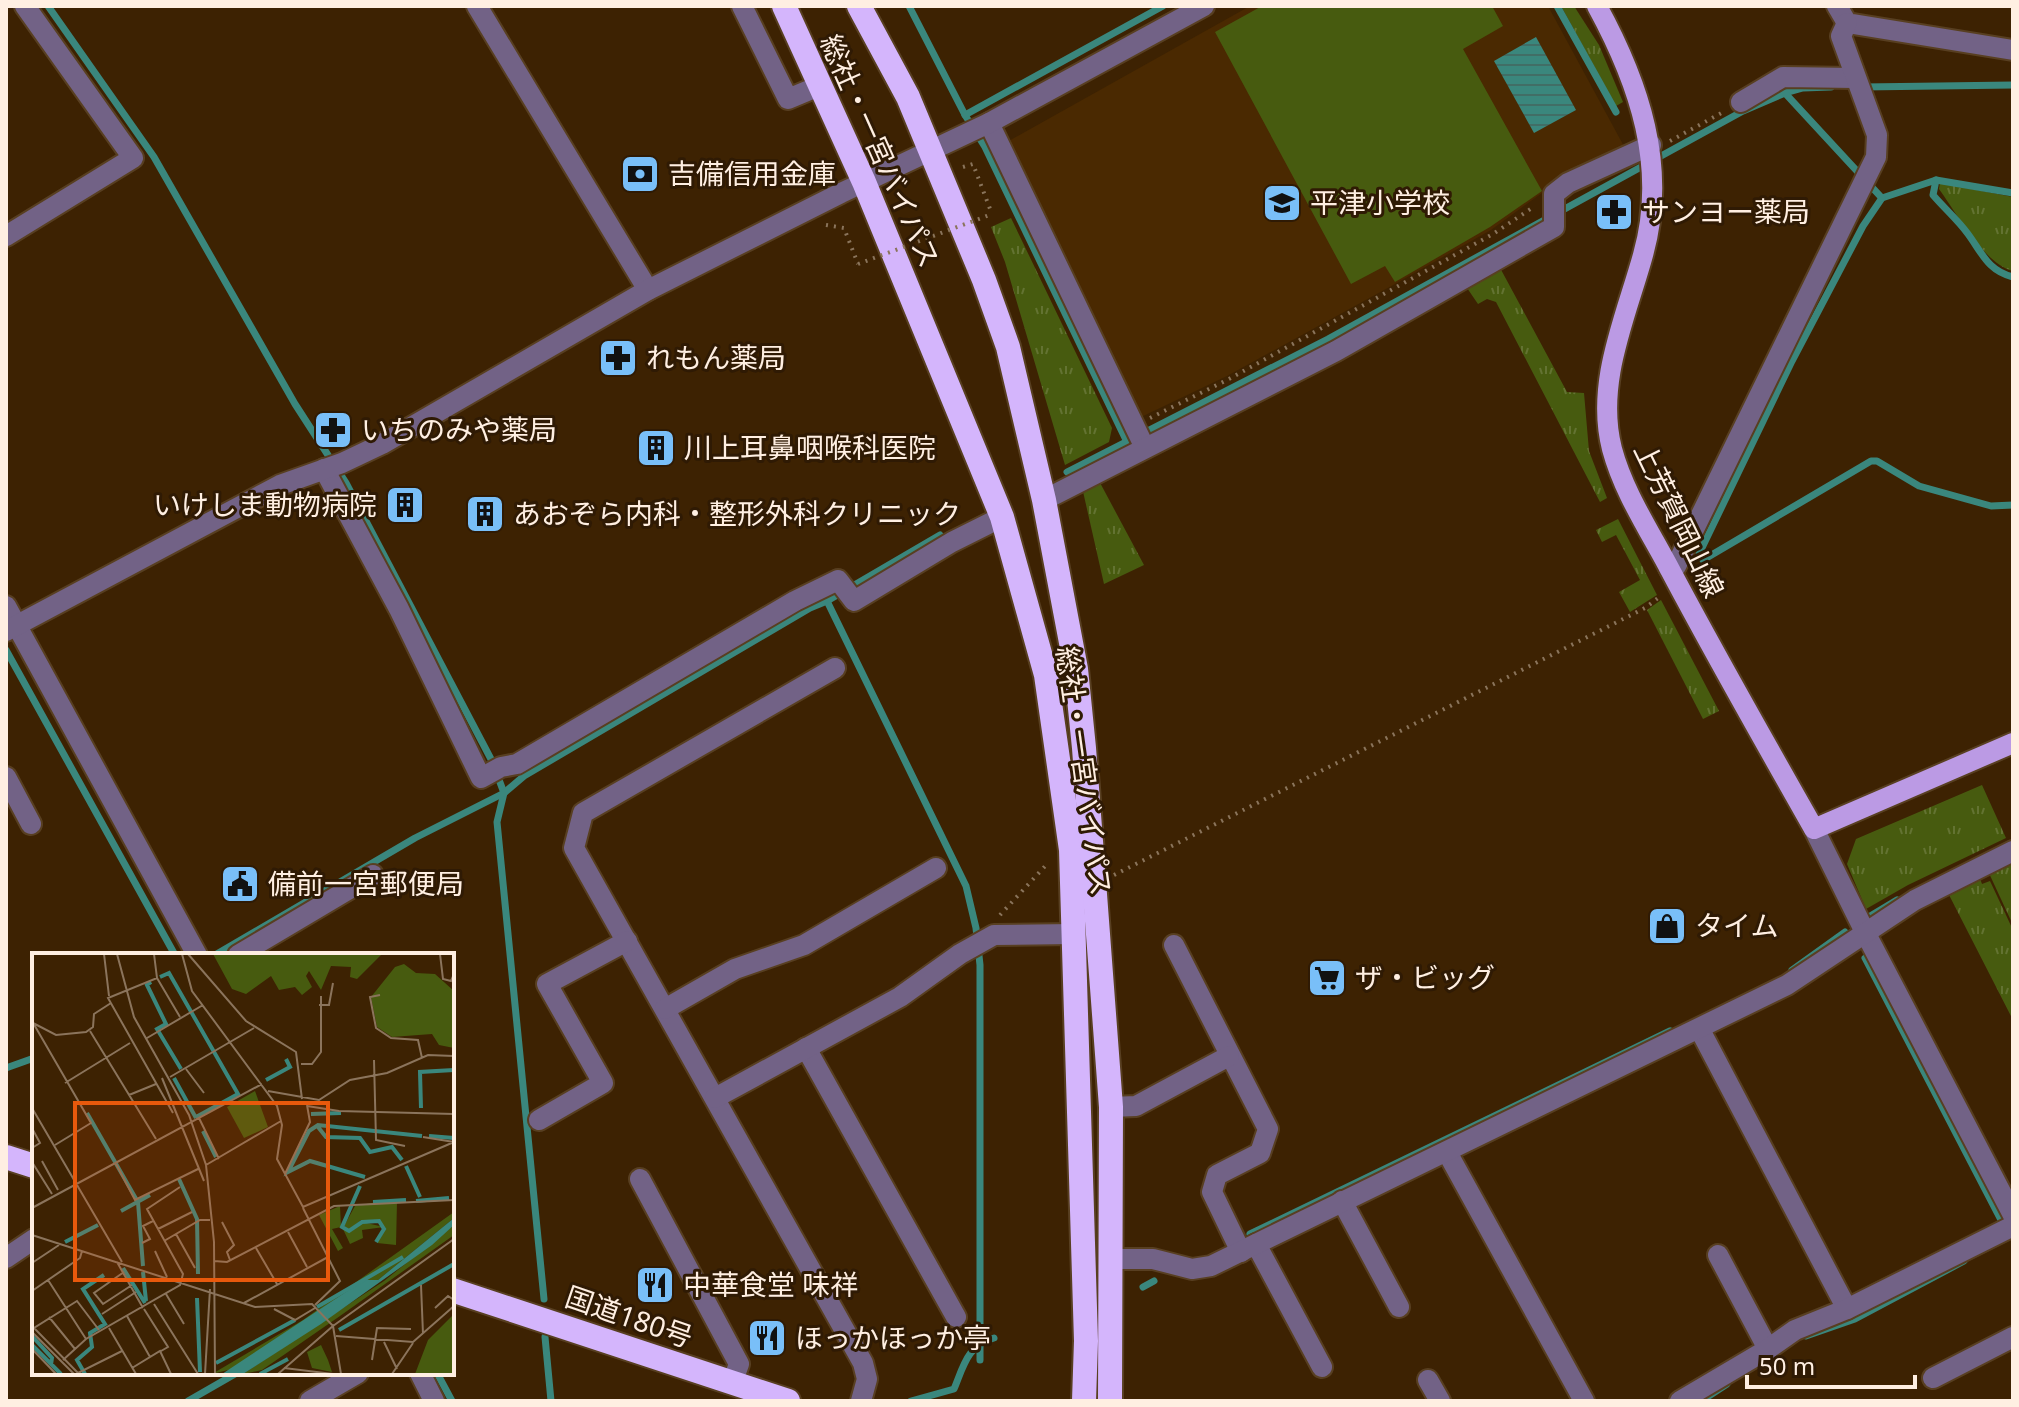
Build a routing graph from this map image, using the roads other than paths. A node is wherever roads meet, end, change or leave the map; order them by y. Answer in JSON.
{"nodes":[{"id":1,"x":25,"y":6,"type":"edge"},
{"id":2,"x":477,"y":6,"type":"edge"},
{"id":3,"x":742,"y":6,"type":"edge"},
{"id":4,"x":784,"y":6,"type":"edge"},
{"id":5,"x":859,"y":6,"type":"edge"},
{"id":6,"x":1204,"y":6,"type":"edge"},
{"id":7,"x":1597,"y":6,"type":"edge"},
{"id":8,"x":1842,"y":14,"type":"edge"},
{"id":9,"x":2013,"y":50,"type":"edge"},
{"id":10,"x":1857,"y":84,"type":"junction"},
{"id":11,"x":819,"y":86,"type":"junction"},
{"id":12,"x":1741,"y":102,"type":"road end"},
{"id":13,"x":987,"y":124,"type":"junction"},
{"id":14,"x":1652,"y":149,"type":"junction"},
{"id":15,"x":930,"y":151,"type":"junction"},
{"id":16,"x":864,"y":182,"type":"junction"},
{"id":17,"x":6,"y":236,"type":"edge"},
{"id":18,"x":648,"y":290,"type":"junction"},
{"id":19,"x":1139,"y":436,"type":"junction"},
{"id":20,"x":332,"y":466,"type":"junction"},
{"id":21,"x":1044,"y":500,"type":"junction"},
{"id":22,"x":1002,"y":517,"type":"junction"},
{"id":23,"x":1669,"y":568,"type":"junction"},
{"id":24,"x":6,"y":606,"type":"edge"},
{"id":25,"x":12,"y":628,"type":"edge"},
{"id":26,"x":835,"y":668,"type":"dead end"},
{"id":27,"x":2013,"y":743,"type":"edge"},
{"id":28,"x":6,"y":777,"type":"edge"},
{"id":29,"x":31,"y":824,"type":"dead end"},
{"id":30,"x":1814,"y":829,"type":"junction"},
{"id":31,"x":2013,"y":851,"type":"edge"},
{"id":32,"x":936,"y":868,"type":"dead end"},
{"id":33,"x":373,"y":875,"type":"dead end"},
{"id":34,"x":1074,"y":934,"type":"junction"},
{"id":35,"x":1866,"y":934,"type":"junction"},
{"id":36,"x":627,"y":941,"type":"junction"},
{"id":37,"x":1174,"y":945,"type":"dead end"},
{"id":38,"x":196,"y":953,"type":"edge"},
{"id":39,"x":241,"y":953,"type":"edge"},
{"id":40,"x":665,"y":1009,"type":"junction"},
{"id":41,"x":1700,"y":1030,"type":"junction"},
{"id":42,"x":806,"y":1048,"type":"junction"},
{"id":43,"x":1229,"y":1056,"type":"junction"},
{"id":44,"x":715,"y":1098,"type":"junction"},
{"id":45,"x":1111,"y":1107,"type":"junction"},
{"id":46,"x":539,"y":1120,"type":"dead end"},
{"id":47,"x":1447,"y":1152,"type":"junction"},
{"id":48,"x":6,"y":1157,"type":"edge"},
{"id":49,"x":32,"y":1165,"type":"edge"},
{"id":50,"x":640,"y":1179,"type":"dead end"},
{"id":51,"x":1342,"y":1201,"type":"junction"},
{"id":52,"x":2008,"y":1226,"type":"edge"},
{"id":53,"x":32,"y":1240,"type":"edge"},
{"id":54,"x":1248,"y":1248,"type":"junction"},
{"id":55,"x":1718,"y":1255,"type":"dead end"},
{"id":56,"x":6,"y":1258,"type":"edge"},
{"id":57,"x":1110,"y":1259,"type":"junction"},
{"id":58,"x":454,"y":1291,"type":"edge"},
{"id":59,"x":1399,"y":1307,"type":"dead end"},
{"id":60,"x":1847,"y":1309,"type":"junction"},
{"id":61,"x":956,"y":1317,"type":"dead end"},
{"id":62,"x":2013,"y":1337,"type":"edge"},
{"id":63,"x":1768,"y":1349,"type":"junction"},
{"id":64,"x":1322,"y":1367,"type":"dead end"},
{"id":65,"x":355,"y":1375,"type":"edge"},
{"id":66,"x":421,"y":1375,"type":"edge"},
{"id":67,"x":1933,"y":1378,"type":"dead end"},
{"id":68,"x":1428,"y":1380,"type":"dead end"},
{"id":69,"x":732,"y":1383,"type":"junction"},
{"id":70,"x":310,"y":1401,"type":"edge"},
{"id":71,"x":434,"y":1401,"type":"edge"},
{"id":72,"x":788,"y":1401,"type":"edge"},
{"id":73,"x":861,"y":1401,"type":"edge"},
{"id":74,"x":1084,"y":1401,"type":"edge"},
{"id":75,"x":1110,"y":1401,"type":"edge"},
{"id":76,"x":1440,"y":1401,"type":"edge"},
{"id":77,"x":1584,"y":1401,"type":"edge"},
{"id":78,"x":1680,"y":1401,"type":"edge"}],
"edges":[{"from":1,"to":17,"type":"street"},
{"from":2,"to":18,"type":"street"},
{"from":3,"to":11,"type":"street"},
{"from":4,"to":11,"type":"highway","name":"総社・一宮バイパス"},
{"from":5,"to":15,"type":"highway","name":"総社・一宮バイパス"},
{"from":6,"to":13,"type":"street"},
{"from":7,"to":14,"type":"main road","name":"上芳賀岡山線"},
{"from":8,"to":9,"type":"street"},
{"from":8,"to":10,"type":"street"},
{"from":10,"to":12,"type":"street"},
{"from":10,"to":23,"type":"street"},
{"from":11,"to":16,"type":"highway","name":"総社・一宮バイパス"},
{"from":13,"to":15,"type":"street"},
{"from":13,"to":19,"type":"street"},
{"from":14,"to":19,"type":"street"},
{"from":14,"to":23,"type":"main road","name":"上芳賀岡山線"},
{"from":15,"to":16,"type":"street"},
{"from":15,"to":21,"type":"highway","name":"総社・一宮バイパス"},
{"from":16,"to":18,"type":"street"},
{"from":16,"to":22,"type":"highway","name":"総社・一宮バイパス"},
{"from":18,"to":20,"type":"street"},
{"from":19,"to":21,"type":"street"},
{"from":20,"to":22,"type":"street"},
{"from":20,"to":25,"type":"street"},
{"from":21,"to":45,"type":"highway","name":"総社・一宮バイパス"},
{"from":22,"to":34,"type":"highway","name":"総社・一宮バイパス"},
{"from":23,"to":30,"type":"main road","name":"上芳賀岡山線"},
{"from":24,"to":25,"type":"street"},
{"from":25,"to":38,"type":"street"},
{"from":26,"to":36,"type":"street"},
{"from":27,"to":30,"type":"main road"},
{"from":28,"to":29,"type":"street"},
{"from":30,"to":35,"type":"street"},
{"from":31,"to":35,"type":"street"},
{"from":32,"to":40,"type":"street"},
{"from":33,"to":39,"type":"street"},
{"from":34,"to":42,"type":"street"},
{"from":34,"to":74,"type":"highway","name":"総社・一宮バイパス"},
{"from":35,"to":41,"type":"street"},
{"from":35,"to":52,"type":"street"},
{"from":36,"to":40,"type":"street"},
{"from":36,"to":46,"type":"street"},
{"from":37,"to":43,"type":"street"},
{"from":40,"to":44,"type":"street"},
{"from":41,"to":47,"type":"street"},
{"from":41,"to":60,"type":"street"},
{"from":42,"to":44,"type":"street"},
{"from":42,"to":61,"type":"street"},
{"from":43,"to":45,"type":"street"},
{"from":43,"to":54,"type":"street"},
{"from":44,"to":73,"type":"street"},
{"from":45,"to":57,"type":"highway","name":"総社・一宮バイパス"},
{"from":47,"to":51,"type":"street"},
{"from":47,"to":77,"type":"street"},
{"from":48,"to":49,"type":"highway"},
{"from":50,"to":69,"type":"street"},
{"from":51,"to":54,"type":"street"},
{"from":51,"to":59,"type":"street"},
{"from":52,"to":60,"type":"street"},
{"from":53,"to":56,"type":"street"},
{"from":54,"to":57,"type":"street"},
{"from":54,"to":64,"type":"street"},
{"from":55,"to":63,"type":"street"},
{"from":57,"to":75,"type":"highway","name":"総社・一宮バイパス"},
{"from":58,"to":69,"type":"highway","name":"国道180号"},
{"from":60,"to":63,"type":"street"},
{"from":62,"to":67,"type":"street"},
{"from":63,"to":78,"type":"street"},
{"from":65,"to":70,"type":"street"},
{"from":66,"to":71,"type":"street"},
{"from":68,"to":76,"type":"street"},
{"from":69,"to":72,"type":"highway","name":"国道180号"}]}
